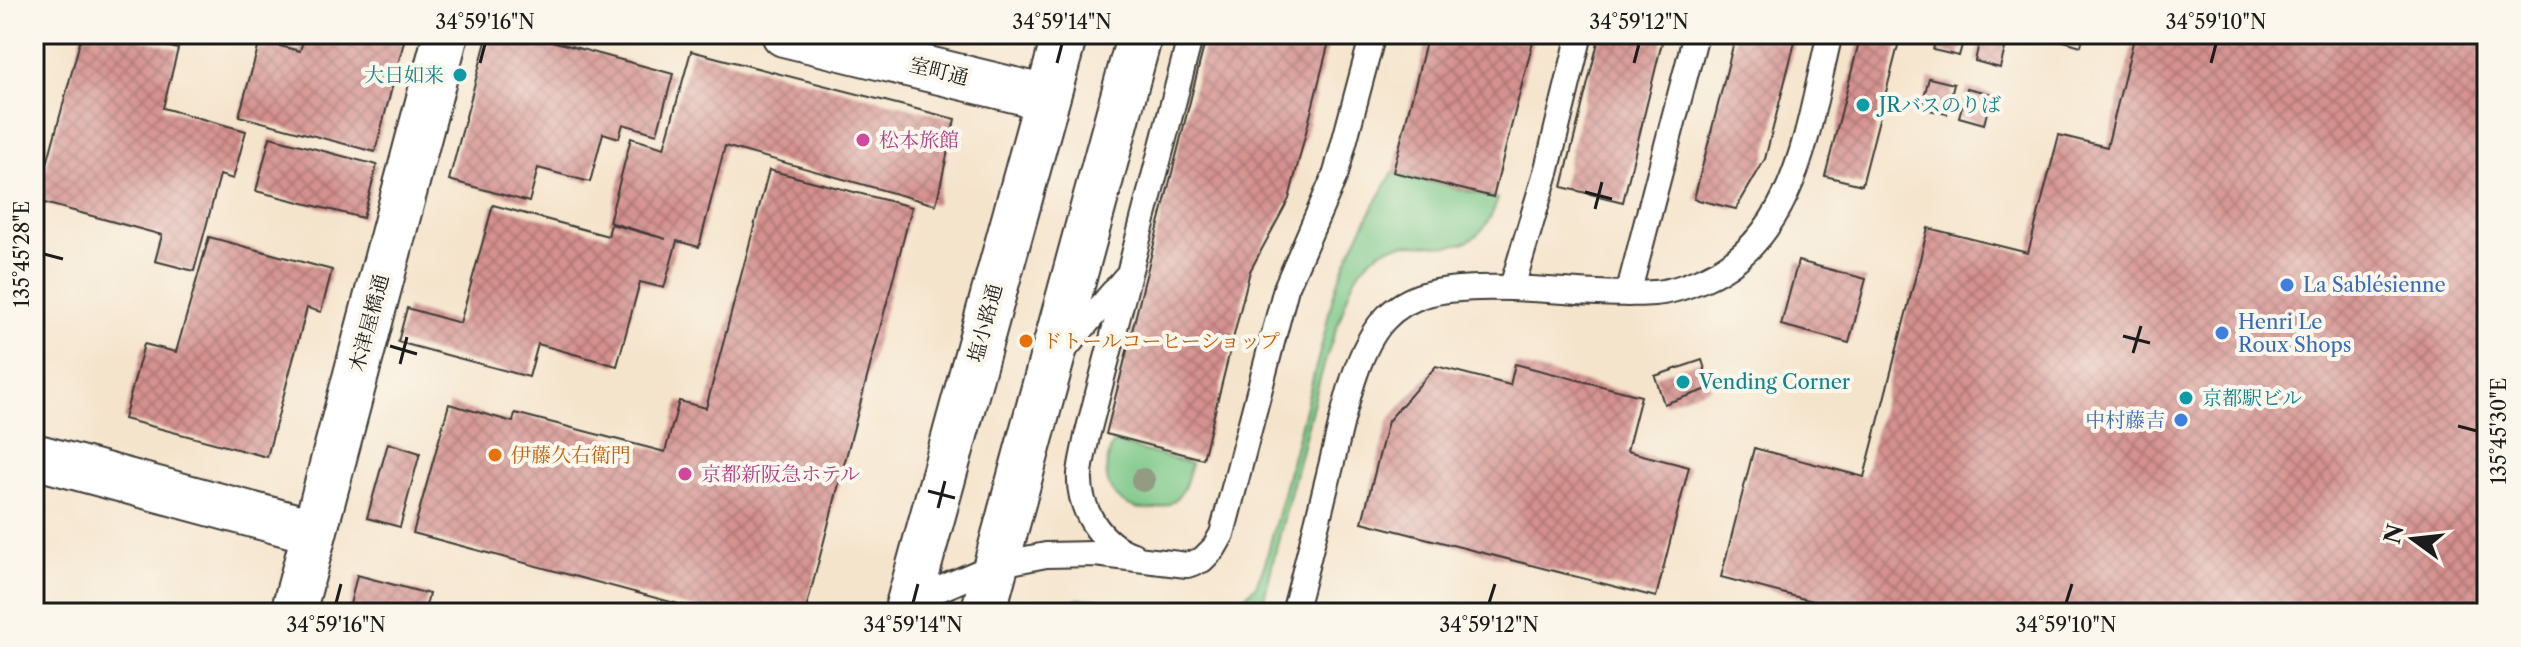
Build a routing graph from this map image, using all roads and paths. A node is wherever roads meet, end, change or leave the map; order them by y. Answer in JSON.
{"nodes":[{"id":1,"x":446,"y":34,"type":"edge"},
{"id":2,"x":784,"y":34,"type":"edge"},
{"id":3,"x":1065,"y":34,"type":"edge"},
{"id":4,"x":1140,"y":34,"type":"edge"},
{"id":5,"x":1191,"y":34,"type":"edge"},
{"id":6,"x":1373,"y":34,"type":"edge"},
{"id":7,"x":1580,"y":34,"type":"edge"},
{"id":8,"x":1696,"y":34,"type":"edge"},
{"id":9,"x":1830,"y":34,"type":"edge"},
{"id":10,"x":1047,"y":98,"type":"junction"},
{"id":11,"x":1129,"y":273,"type":"junction"},
{"id":12,"x":1512,"y":287,"type":"junction"},
{"id":13,"x":1628,"y":294,"type":"junction"},
{"id":14,"x":1050,"y":367,"type":"junction"},
{"id":15,"x":34,"y":456,"type":"edge"},
{"id":16,"x":313,"y":531,"type":"junction"},
{"id":17,"x":1146,"y":559,"type":"junction"},
{"id":18,"x":996,"y":565,"type":"junction"},
{"id":19,"x":907,"y":608,"type":"edge"},
{"id":20,"x":293,"y":613,"type":"edge"},
{"id":21,"x":983,"y":613,"type":"edge"},
{"id":22,"x":1294,"y":613,"type":"edge"}],
"edges":[{"from":1,"to":16,"type":"street","name":"木津屋橋通"},
{"from":2,"to":10,"type":"street","name":"室町通"},
{"from":3,"to":10,"type":"street","name":"塩小路通"},
{"from":4,"to":14,"type":"street"},
{"from":5,"to":11,"type":"lane"},
{"from":6,"to":17,"type":"lane"},
{"from":7,"to":12,"type":"lane"},
{"from":8,"to":13,"type":"lane"},
{"from":9,"to":13,"type":"lane"},
{"from":10,"to":19,"type":"street","name":"塩小路通"},
{"from":11,"to":14,"type":"lane"},
{"from":11,"to":17,"type":"lane"},
{"from":12,"to":13,"type":"lane"},
{"from":12,"to":22,"type":"lane"},
{"from":14,"to":18,"type":"street"},
{"from":15,"to":16,"type":"street"},
{"from":16,"to":20,"type":"street","name":"木津屋橋通"},
{"from":17,"to":18,"type":"lane"},
{"from":18,"to":19,"type":"lane"},
{"from":18,"to":21,"type":"street"}]}
